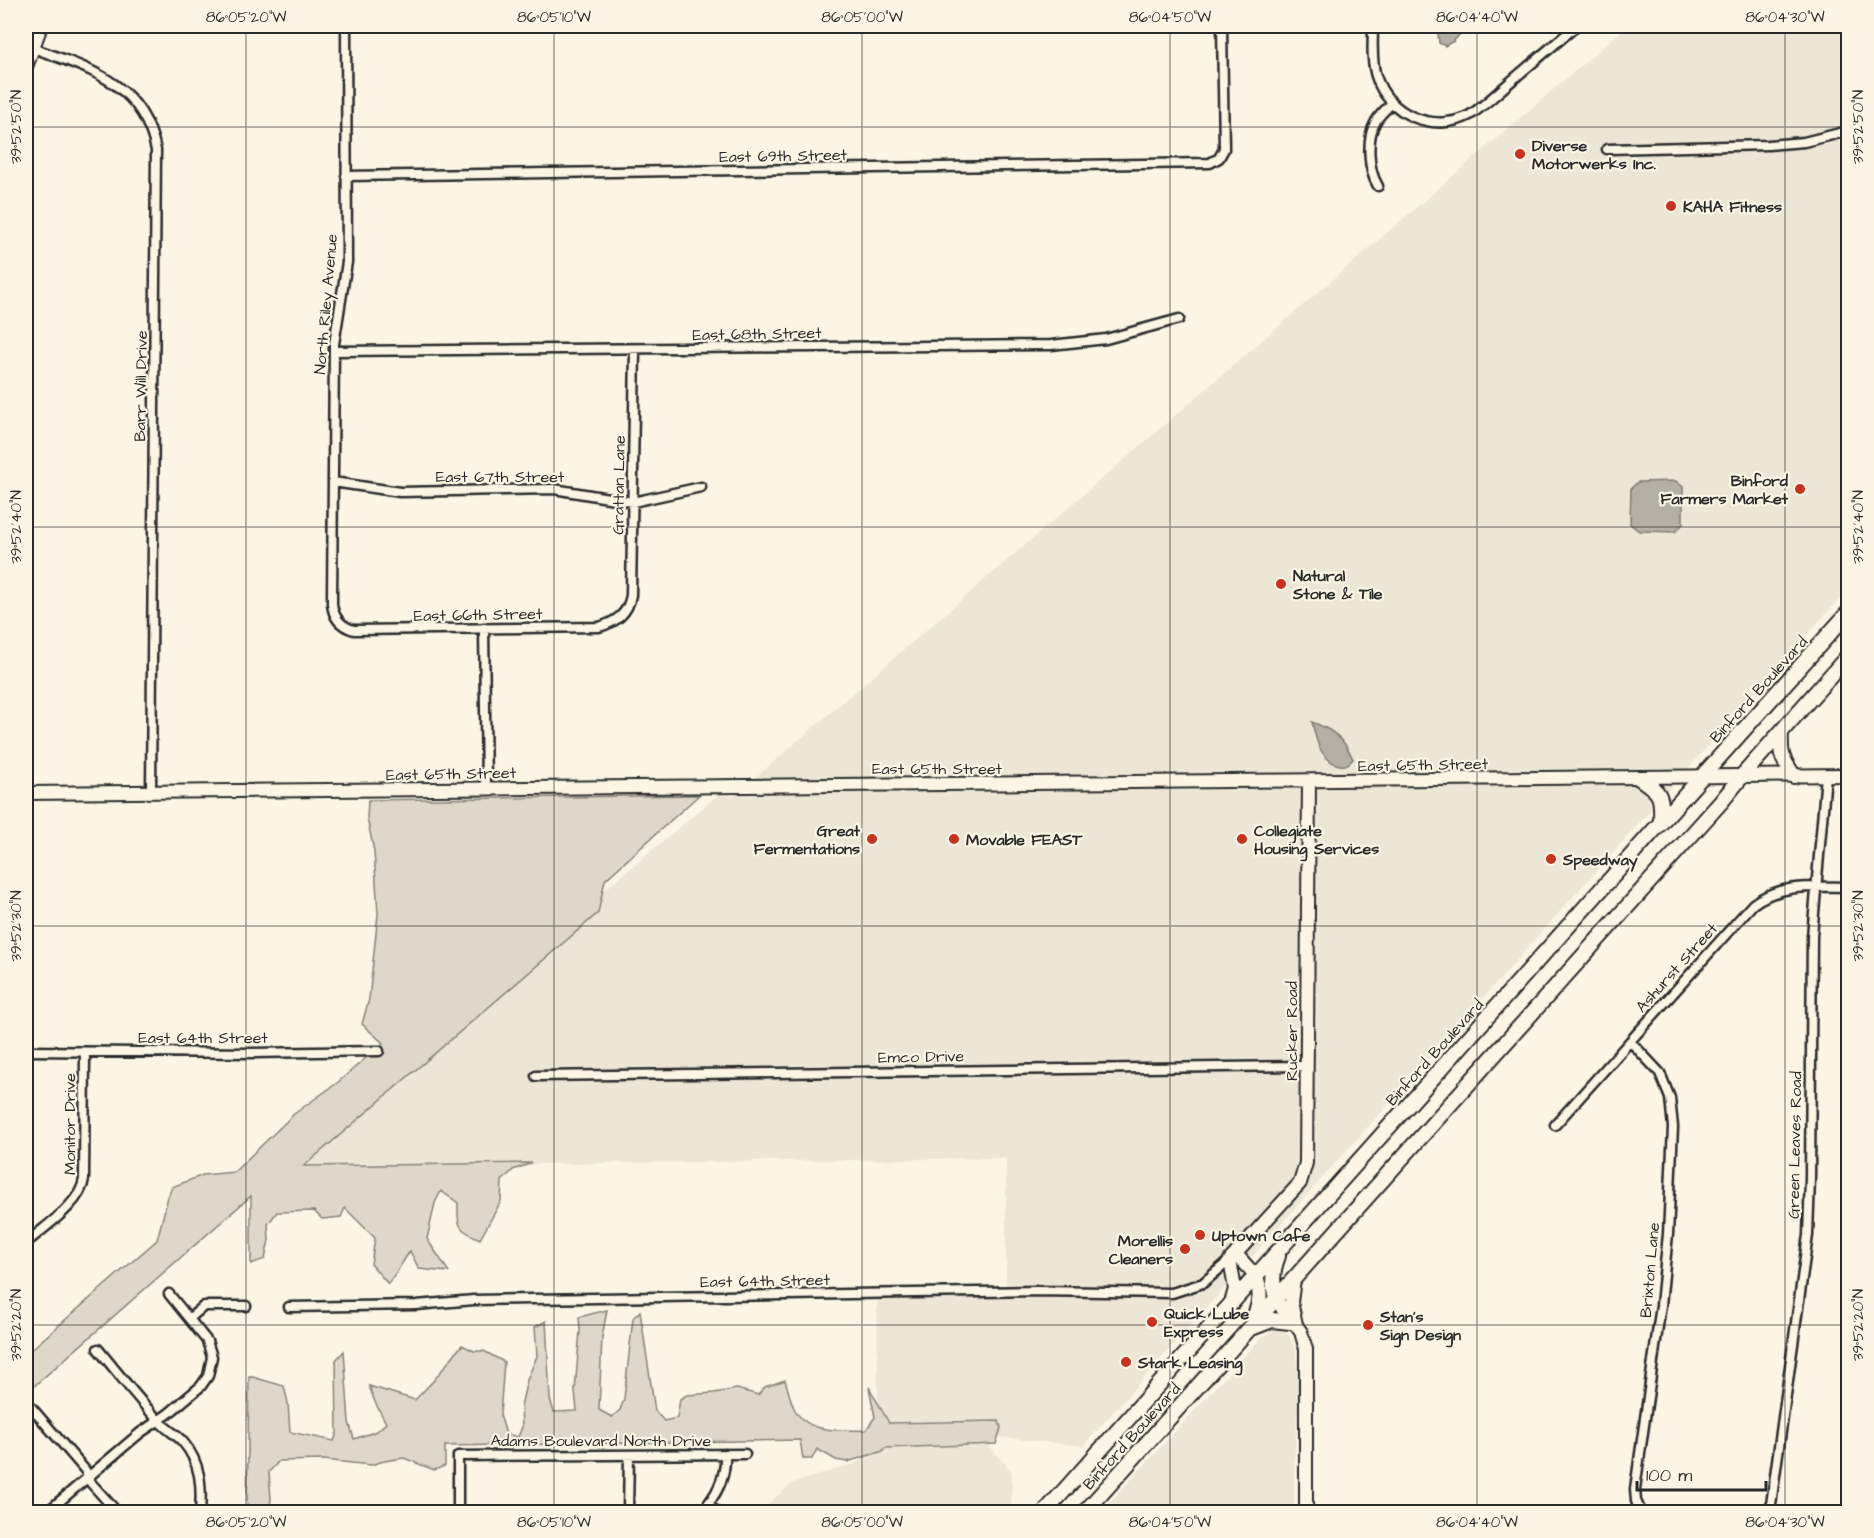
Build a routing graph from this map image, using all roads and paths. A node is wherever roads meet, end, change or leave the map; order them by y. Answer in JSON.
{"nodes":[{"id":1,"x":41,"y":26,"type":"edge"},
{"id":2,"x":346,"y":26,"type":"edge"},
{"id":3,"x":1222,"y":26,"type":"edge"},
{"id":4,"x":1373,"y":26,"type":"edge"},
{"id":5,"x":1576,"y":26,"type":"edge"},
{"id":6,"x":33,"y":48,"type":"junction"},
{"id":7,"x":26,"y":67,"type":"edge"},
{"id":8,"x":1392,"y":103,"type":"junction"},
{"id":9,"x":1848,"y":131,"type":"edge"},
{"id":10,"x":1607,"y":149,"type":"dead end"},
{"id":11,"x":346,"y":176,"type":"junction"},
{"id":12,"x":1378,"y":186,"type":"dead end"},
{"id":13,"x":1179,"y":319,"type":"dead end"},
{"id":14,"x":635,"y":349,"type":"junction"},
{"id":15,"x":334,"y":351,"type":"junction"},
{"id":16,"x":333,"y":482,"type":"junction"},
{"id":17,"x":701,"y":487,"type":"dead end"},
{"id":18,"x":633,"y":502,"type":"junction"},
{"id":19,"x":1848,"y":613,"type":"edge"},
{"id":20,"x":620,"y":617,"type":"joint"},
{"id":21,"x":337,"y":620,"type":"joint"},
{"id":22,"x":484,"y":628,"type":"junction"},
{"id":23,"x":1848,"y":656,"type":"edge"},
{"id":24,"x":1781,"y":732,"type":"junction"},
{"id":25,"x":1826,"y":775,"type":"junction"},
{"id":26,"x":1848,"y":775,"type":"edge"},
{"id":27,"x":1742,"y":776,"type":"junction"},
{"id":28,"x":1794,"y":776,"type":"junction"},
{"id":29,"x":1639,"y":778,"type":"junction"},
{"id":30,"x":1701,"y":778,"type":"junction"},
{"id":31,"x":1308,"y":781,"type":"junction"},
{"id":32,"x":486,"y":789,"type":"junction"},
{"id":33,"x":151,"y":792,"type":"junction"},
{"id":34,"x":26,"y":793,"type":"edge"},
{"id":35,"x":1661,"y":823,"type":"junction"},
{"id":36,"x":1815,"y":887,"type":"junction"},
{"id":37,"x":1848,"y":887,"type":"edge"},
{"id":38,"x":1630,"y":1041,"type":"junction"},
{"id":39,"x":26,"y":1051,"type":"edge"},
{"id":40,"x":379,"y":1051,"type":"dead end"},
{"id":41,"x":85,"y":1052,"type":"junction"},
{"id":42,"x":1307,"y":1066,"type":"junction"},
{"id":43,"x":536,"y":1076,"type":"dead end"},
{"id":44,"x":1555,"y":1125,"type":"dead end"},
{"id":45,"x":26,"y":1243,"type":"edge"},
{"id":46,"x":1282,"y":1249,"type":"junction"},
{"id":47,"x":1233,"y":1257,"type":"junction"},
{"id":48,"x":1256,"y":1276,"type":"junction"},
{"id":49,"x":1294,"y":1279,"type":"junction"},
{"id":50,"x":169,"y":1294,"type":"dead end"},
{"id":51,"x":1276,"y":1298,"type":"junction"},
{"id":52,"x":1230,"y":1305,"type":"junction"},
{"id":53,"x":246,"y":1306,"type":"dead end"},
{"id":54,"x":290,"y":1307,"type":"dead end"},
{"id":55,"x":189,"y":1318,"type":"junction"},
{"id":56,"x":1293,"y":1324,"type":"junction"},
{"id":57,"x":1249,"y":1329,"type":"junction"},
{"id":58,"x":98,"y":1349,"type":"dead end"},
{"id":59,"x":31,"y":1407,"type":"dead end"},
{"id":60,"x":159,"y":1421,"type":"junction"},
{"id":61,"x":724,"y":1454,"type":"junction"},
{"id":62,"x":745,"y":1454,"type":"dead end"},
{"id":63,"x":629,"y":1455,"type":"junction"},
{"id":64,"x":88,"y":1477,"type":"junction"},
{"id":65,"x":47,"y":1512,"type":"edge"},
{"id":66,"x":117,"y":1512,"type":"edge"},
{"id":67,"x":200,"y":1512,"type":"edge"},
{"id":68,"x":458,"y":1512,"type":"edge"},
{"id":69,"x":628,"y":1512,"type":"edge"},
{"id":70,"x":717,"y":1512,"type":"edge"},
{"id":71,"x":1045,"y":1512,"type":"edge"},
{"id":72,"x":1085,"y":1512,"type":"edge"},
{"id":73,"x":1306,"y":1512,"type":"edge"},
{"id":74,"x":1641,"y":1512,"type":"edge"},
{"id":75,"x":1770,"y":1512,"type":"edge"}],
"edges":[{"from":1,"to":6,"type":"street"},
{"from":2,"to":11,"type":"street","name":"North Riley Avenue"},
{"from":3,"to":11,"type":"street","name":"East 69th Street"},
{"from":4,"to":8,"type":"street"},
{"from":5,"to":8,"type":"street"},
{"from":6,"to":7,"type":"street"},
{"from":6,"to":33,"type":"street","name":"Barr Will Drive"},
{"from":8,"to":12,"type":"street"},
{"from":9,"to":10,"type":"street"},
{"from":11,"to":15,"type":"street","name":"North Riley Avenue"},
{"from":13,"to":14,"type":"street","name":"East 68th Street"},
{"from":14,"to":15,"type":"street","name":"East 68th Street"},
{"from":14,"to":18,"type":"street","name":"Grattan Lane"},
{"from":15,"to":16,"type":"street","name":"North Riley Avenue"},
{"from":16,"to":18,"type":"street","name":"East 67th Street"},
{"from":16,"to":21,"type":"street","name":"North Riley Avenue"},
{"from":17,"to":18,"type":"street","name":"East 67th Street"},
{"from":18,"to":20,"type":"street","name":"Grattan Lane"},
{"from":19,"to":30,"type":"main road","name":"Binford Boulevard"},
{"from":20,"to":22,"type":"street","name":"East 66th Street"},
{"from":21,"to":22,"type":"street","name":"East 66th Street"},
{"from":22,"to":32,"type":"street"},
{"from":23,"to":24,"type":"main road","name":"Binford Boulevard"},
{"from":24,"to":27,"type":"main road","name":"Binford Boulevard"},
{"from":24,"to":28,"type":"main road"},
{"from":25,"to":26,"type":"street","name":"East 65th Street"},
{"from":25,"to":28,"type":"street","name":"East 65th Street"},
{"from":25,"to":36,"type":"street","name":"Green Leaves Road"},
{"from":27,"to":28,"type":"street","name":"East 65th Street"},
{"from":27,"to":30,"type":"street","name":"East 65th Street"},
{"from":27,"to":49,"type":"main road","name":"Binford Boulevard"},
{"from":29,"to":30,"type":"street","name":"East 65th Street"},
{"from":29,"to":31,"type":"street","name":"East 65th Street"},
{"from":29,"to":35,"type":"main road"},
{"from":30,"to":35,"type":"main road","name":"Binford Boulevard"},
{"from":31,"to":32,"type":"street","name":"East 65th Street"},
{"from":31,"to":42,"type":"street","name":"Rucker Road"},
{"from":32,"to":33,"type":"street","name":"East 65th Street"},
{"from":33,"to":34,"type":"street","name":"East 65th Street"},
{"from":35,"to":46,"type":"main road","name":"Binford Boulevard"},
{"from":36,"to":37,"type":"street","name":"Ashurst Street"},
{"from":36,"to":38,"type":"street","name":"Ashurst Street"},
{"from":36,"to":75,"type":"street","name":"Green Leaves Road"},
{"from":38,"to":44,"type":"street","name":"Ashurst Street"},
{"from":38,"to":74,"type":"street","name":"Brixton Lane"},
{"from":39,"to":41,"type":"street","name":"East 64th Street"},
{"from":40,"to":41,"type":"street","name":"East 64th Street"},
{"from":41,"to":45,"type":"street","name":"Monitor Drive"},
{"from":42,"to":43,"type":"street","name":"Emco Drive"},
{"from":42,"to":47,"type":"street","name":"Rucker Road"},
{"from":46,"to":48,"type":"main road","name":"Binford Boulevard"},
{"from":46,"to":51,"type":"main road"},
{"from":47,"to":48,"type":"street"},
{"from":47,"to":52,"type":"street"},
{"from":47,"to":54,"type":"street","name":"East 64th Street"},
{"from":48,"to":52,"type":"main road","name":"Binford Boulevard"},
{"from":48,"to":57,"type":"main road"},
{"from":49,"to":51,"type":"main road","name":"Binford Boulevard"},
{"from":49,"to":56,"type":"street"},
{"from":50,"to":55,"type":"street"},
{"from":51,"to":56,"type":"street"},
{"from":51,"to":57,"type":"main road","name":"Binford Boulevard"},
{"from":52,"to":71,"type":"main road","name":"Binford Boulevard"},
{"from":53,"to":55,"type":"street"},
{"from":55,"to":60,"type":"street"},
{"from":56,"to":57,"type":"main road"},
{"from":56,"to":73,"type":"street"},
{"from":57,"to":72,"type":"main road","name":"Binford Boulevard"},
{"from":58,"to":60,"type":"street"},
{"from":59,"to":64,"type":"street"},
{"from":60,"to":64,"type":"street"},
{"from":60,"to":67,"type":"street"},
{"from":61,"to":62,"type":"street","name":"Adams Boulevard North Drive"},
{"from":61,"to":63,"type":"street","name":"Adams Boulevard North Drive"},
{"from":61,"to":70,"type":"street"},
{"from":63,"to":68,"type":"street","name":"Adams Boulevard North Drive"},
{"from":63,"to":69,"type":"street"},
{"from":64,"to":65,"type":"street"},
{"from":64,"to":66,"type":"street"}]}
